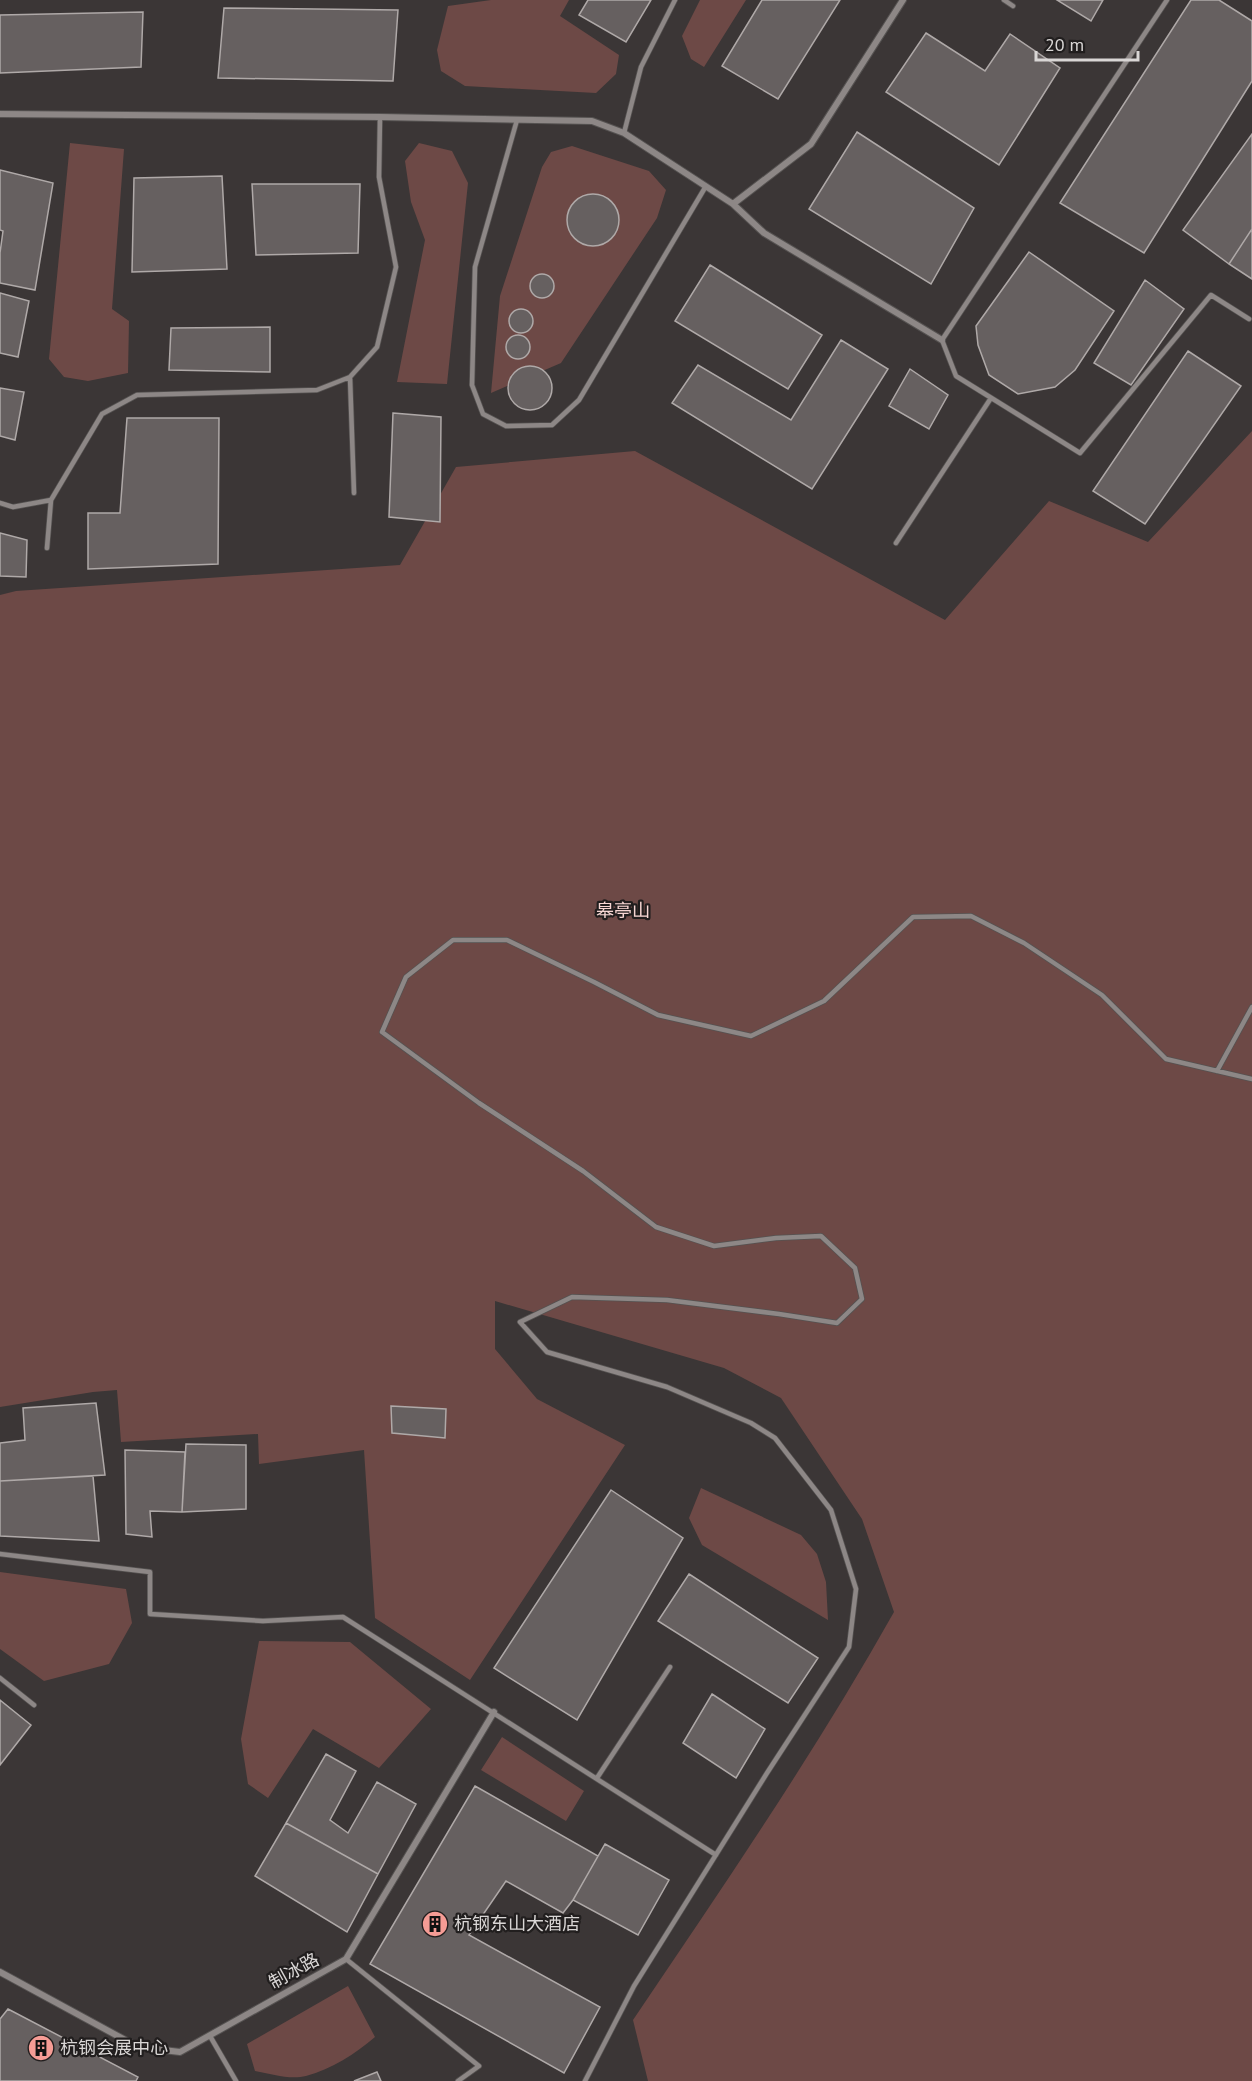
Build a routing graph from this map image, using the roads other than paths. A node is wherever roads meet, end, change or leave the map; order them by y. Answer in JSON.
{"nodes":[{"id":1,"x":675,"y":0,"type":"edge"},
{"id":2,"x":903,"y":0,"type":"edge"},
{"id":3,"x":1004,"y":0,"type":"edge"},
{"id":4,"x":1167,"y":0,"type":"edge"},
{"id":5,"x":1013,"y":6,"type":"dead end"},
{"id":6,"x":0,"y":114,"type":"edge"},
{"id":7,"x":380,"y":117,"type":"junction"},
{"id":8,"x":517,"y":120,"type":"junction"},
{"id":9,"x":624,"y":134,"type":"junction"},
{"id":10,"x":706,"y":186,"type":"junction"},
{"id":11,"x":733,"y":204,"type":"junction"},
{"id":12,"x":1249,"y":319,"type":"dead end"},
{"id":13,"x":942,"y":340,"type":"junction"},
{"id":14,"x":350,"y":377,"type":"junction"},
{"id":15,"x":991,"y":398,"type":"junction"},
{"id":16,"x":354,"y":494,"type":"dead end"},
{"id":17,"x":51,"y":500,"type":"junction"},
{"id":18,"x":0,"y":503,"type":"edge"},
{"id":19,"x":896,"y":543,"type":"dead end"},
{"id":20,"x":46,"y":548,"type":"dead end"},
{"id":21,"x":1252,"y":1007,"type":"edge"},
{"id":22,"x":1217,"y":1071,"type":"junction"},
{"id":23,"x":1252,"y":1079,"type":"edge"},
{"id":24,"x":0,"y":1554,"type":"edge"},
{"id":25,"x":670,"y":1667,"type":"dead end"},
{"id":26,"x":0,"y":1678,"type":"edge"},
{"id":27,"x":34,"y":1705,"type":"dead end"},
{"id":28,"x":494,"y":1712,"type":"junction"},
{"id":29,"x":597,"y":1778,"type":"junction"},
{"id":30,"x":716,"y":1855,"type":"junction"},
{"id":31,"x":346,"y":1959,"type":"junction"},
{"id":32,"x":0,"y":1972,"type":"edge"},
{"id":33,"x":210,"y":2036,"type":"junction"},
{"id":34,"x":236,"y":2081,"type":"edge"},
{"id":35,"x":458,"y":2081,"type":"edge"},
{"id":36,"x":585,"y":2081,"type":"edge"}],
"edges":[{"from":1,"to":9,"type":"lane"},
{"from":2,"to":11,"type":"street"},
{"from":3,"to":5,"type":"lane"},
{"from":4,"to":13,"type":"lane"},
{"from":6,"to":7,"type":"street"},
{"from":7,"to":8,"type":"street"},
{"from":7,"to":14,"type":"lane"},
{"from":8,"to":9,"type":"street"},
{"from":8,"to":10,"type":"lane"},
{"from":9,"to":10,"type":"street"},
{"from":10,"to":11,"type":"street"},
{"from":11,"to":13,"type":"street"},
{"from":12,"to":15,"type":"lane"},
{"from":13,"to":15,"type":"lane"},
{"from":14,"to":16,"type":"lane"},
{"from":14,"to":17,"type":"lane"},
{"from":15,"to":19,"type":"lane"},
{"from":17,"to":18,"type":"lane"},
{"from":17,"to":20,"type":"lane"},
{"from":21,"to":22,"type":"lane"},
{"from":22,"to":23,"type":"lane"},
{"from":22,"to":30,"type":"lane"},
{"from":24,"to":28,"type":"lane"},
{"from":25,"to":29,"type":"lane"},
{"from":26,"to":27,"type":"lane"},
{"from":28,"to":29,"type":"lane"},
{"from":28,"to":31,"type":"street","name":"制冰路"},
{"from":29,"to":30,"type":"lane"},
{"from":30,"to":36,"type":"lane"},
{"from":31,"to":33,"type":"street","name":"制冰路"},
{"from":31,"to":35,"type":"lane"},
{"from":32,"to":33,"type":"street","name":"制冰路"},
{"from":33,"to":34,"type":"lane"}]}
